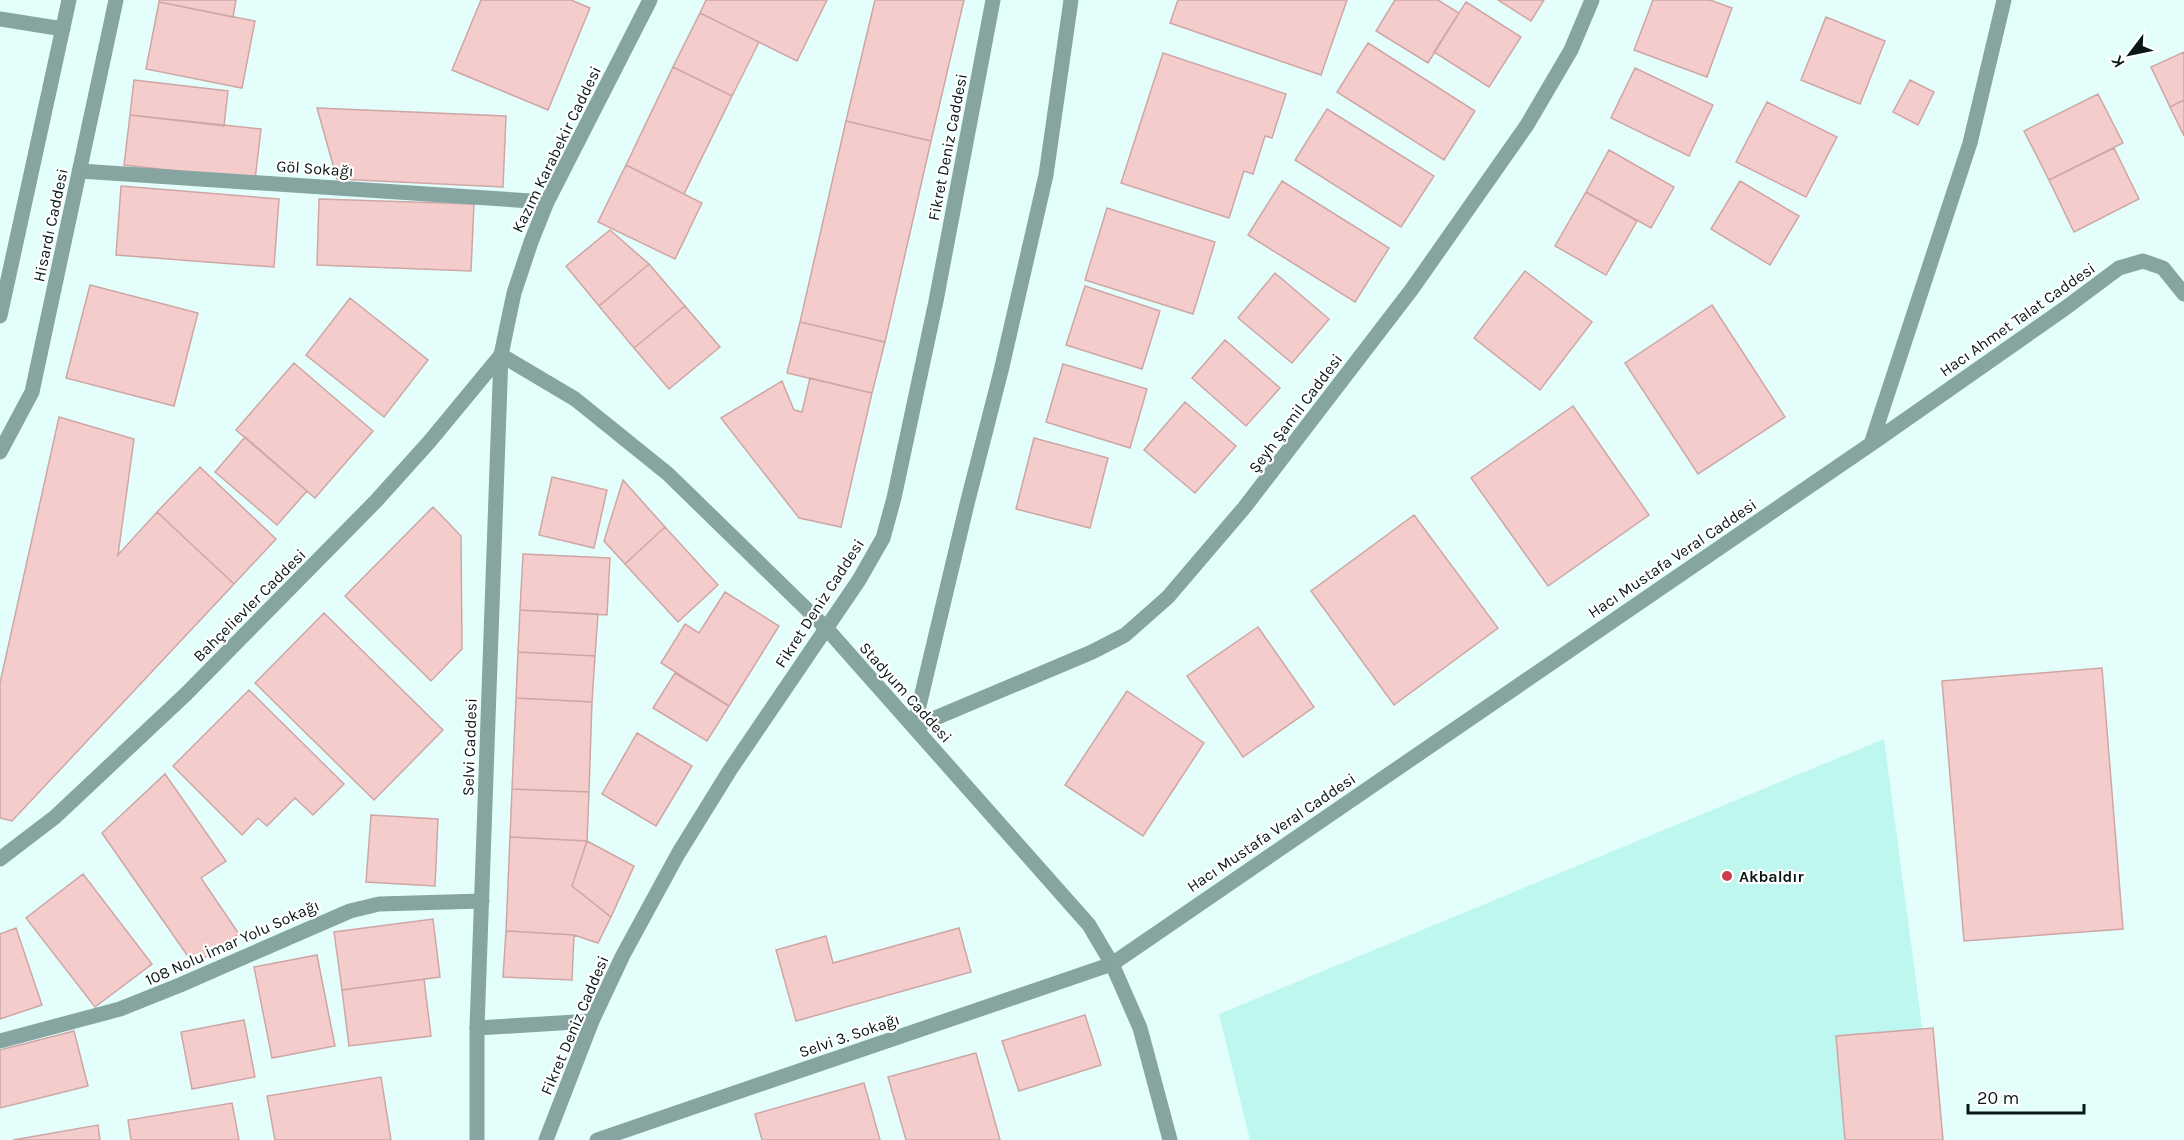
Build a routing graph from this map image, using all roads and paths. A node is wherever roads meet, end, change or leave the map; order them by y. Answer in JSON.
{"nodes":[{"id":1,"x":69,"y":0,"type":"edge"},
{"id":2,"x":116,"y":0,"type":"edge"},
{"id":3,"x":650,"y":0,"type":"edge"},
{"id":4,"x":993,"y":0,"type":"edge"},
{"id":5,"x":1071,"y":0,"type":"edge"},
{"id":6,"x":1592,"y":0,"type":"edge"},
{"id":7,"x":2004,"y":0,"type":"edge"},
{"id":8,"x":0,"y":19,"type":"edge"},
{"id":9,"x":63,"y":29,"type":"junction"},
{"id":10,"x":80,"y":171,"type":"junction"},
{"id":11,"x":547,"y":202,"type":"junction"},
{"id":12,"x":2184,"y":294,"type":"edge"},
{"id":13,"x":0,"y":316,"type":"edge"},
{"id":14,"x":501,"y":355,"type":"junction"},
{"id":15,"x":1871,"y":444,"type":"junction"},
{"id":16,"x":0,"y":452,"type":"edge"},
{"id":17,"x":827,"y":629,"type":"junction"},
{"id":18,"x":914,"y":727,"type":"junction"},
{"id":19,"x":0,"y":859,"type":"edge"},
{"id":20,"x":482,"y":901,"type":"junction"},
{"id":21,"x":1112,"y":964,"type":"junction"},
{"id":22,"x":592,"y":1022,"type":"junction"},
{"id":23,"x":477,"y":1028,"type":"junction"},
{"id":24,"x":0,"y":1041,"type":"edge"},
{"id":25,"x":477,"y":1140,"type":"edge"},
{"id":26,"x":546,"y":1140,"type":"edge"},
{"id":27,"x":597,"y":1140,"type":"edge"},
{"id":28,"x":1170,"y":1140,"type":"edge"}],
"edges":[{"from":1,"to":9,"type":"street","name":"Hisardı Caddesi"},
{"from":2,"to":10,"type":"street","name":"Hisardı Caddesi"},
{"from":3,"to":11,"type":"street","name":"Kazım Karabekir Caddesi"},
{"from":4,"to":17,"type":"street","name":"Fikret Deniz Caddesi"},
{"from":5,"to":18,"type":"street"},
{"from":6,"to":18,"type":"street","name":"Şeyh Şamil Caddesi"},
{"from":7,"to":15,"type":"street"},
{"from":8,"to":9,"type":"street"},
{"from":9,"to":13,"type":"street","name":"Hisardı Caddesi"},
{"from":10,"to":11,"type":"street","name":"Göl Sokağı"},
{"from":10,"to":16,"type":"street","name":"Hisardı Caddesi"},
{"from":11,"to":14,"type":"street","name":"Kazım Karabekir Caddesi"},
{"from":12,"to":15,"type":"street","name":"Hacı Ahmet Talat Caddesi"},
{"from":14,"to":17,"type":"street","name":"Stadyum Caddesi"},
{"from":14,"to":19,"type":"street","name":"Bahçelievler Caddesi"},
{"from":14,"to":20,"type":"street","name":"Selvi Caddesi"},
{"from":15,"to":21,"type":"street","name":"Hacı Mustafa Veral Caddesi"},
{"from":17,"to":18,"type":"street","name":"Stadyum Caddesi"},
{"from":17,"to":22,"type":"street","name":"Fikret Deniz Caddesi"},
{"from":18,"to":21,"type":"street","name":"Stadyum Caddesi"},
{"from":20,"to":23,"type":"street","name":"Selvi Caddesi"},
{"from":20,"to":24,"type":"street","name":"108 Nolu İmar Yolu Sokağı"},
{"from":21,"to":27,"type":"street","name":"Selvi 3. Sokağı"},
{"from":21,"to":28,"type":"street","name":"Stadyum Caddesi"},
{"from":22,"to":23,"type":"street"},
{"from":22,"to":26,"type":"street","name":"Fikret Deniz Caddesi"},
{"from":23,"to":25,"type":"street","name":"Selvi Caddesi"}]}
